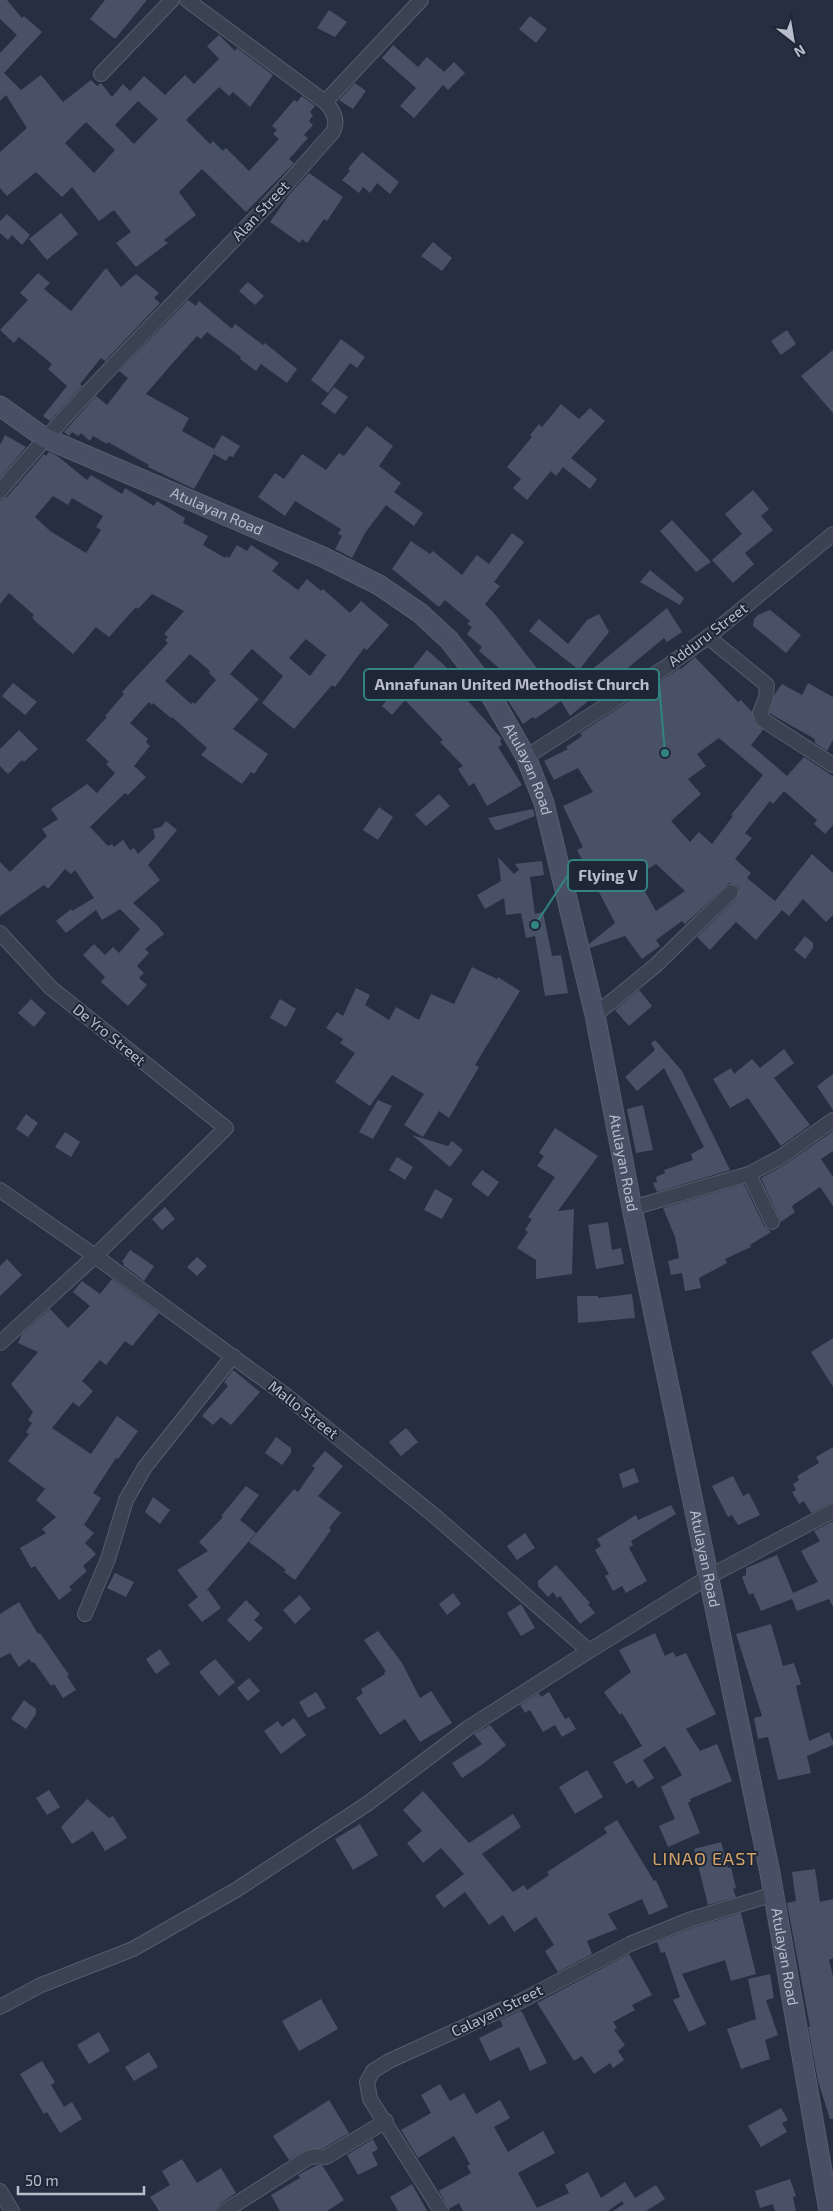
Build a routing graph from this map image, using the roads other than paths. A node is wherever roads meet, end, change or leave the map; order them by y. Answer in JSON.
{"nodes":[{"id":1,"x":172,"y":0,"type":"edge"},
{"id":2,"x":187,"y":0,"type":"edge"},
{"id":3,"x":421,"y":0,"type":"edge"},
{"id":4,"x":101,"y":74,"type":"dead end"},
{"id":5,"x":324,"y":102,"type":"junction"},
{"id":6,"x":0,"y":406,"type":"edge"},
{"id":7,"x":45,"y":438,"type":"junction"},
{"id":8,"x":0,"y":491,"type":"edge"},
{"id":9,"x":833,"y":534,"type":"edge"},
{"id":10,"x":708,"y":637,"type":"junction"},
{"id":11,"x":526,"y":756,"type":"junction"},
{"id":12,"x":833,"y":765,"type":"edge"},
{"id":13,"x":731,"y":892,"type":"dead end"},
{"id":14,"x":0,"y":933,"type":"edge"},
{"id":15,"x":595,"y":1015,"type":"junction"},
{"id":16,"x":833,"y":1120,"type":"edge"},
{"id":17,"x":748,"y":1174,"type":"junction"},
{"id":18,"x":0,"y":1190,"type":"edge"},
{"id":19,"x":632,"y":1208,"type":"junction"},
{"id":20,"x":772,"y":1222,"type":"dead end"},
{"id":21,"x":95,"y":1256,"type":"junction"},
{"id":22,"x":0,"y":1343,"type":"edge"},
{"id":23,"x":233,"y":1356,"type":"junction"},
{"id":24,"x":833,"y":1512,"type":"edge"},
{"id":25,"x":710,"y":1576,"type":"junction"},
{"id":26,"x":85,"y":1614,"type":"dead end"},
{"id":27,"x":589,"y":1651,"type":"junction"},
{"id":28,"x":774,"y":1894,"type":"junction"},
{"id":29,"x":0,"y":2007,"type":"edge"},
{"id":30,"x":386,"y":2121,"type":"junction"},
{"id":31,"x":0,"y":2191,"type":"edge"},
{"id":32,"x":12,"y":2211,"type":"edge"},
{"id":33,"x":225,"y":2211,"type":"edge"},
{"id":34,"x":441,"y":2211,"type":"edge"},
{"id":35,"x":829,"y":2211,"type":"edge"}],
"edges":[{"from":1,"to":4,"type":"street"},
{"from":2,"to":5,"type":"street","name":"Alan Street"},
{"from":3,"to":5,"type":"street"},
{"from":5,"to":7,"type":"street","name":"Alan Street"},
{"from":6,"to":7,"type":"main road","name":"Atulayan Road"},
{"from":7,"to":8,"type":"street","name":"Alan Street"},
{"from":7,"to":11,"type":"main road","name":"Atulayan Road"},
{"from":9,"to":10,"type":"street","name":"Adduru Street"},
{"from":10,"to":11,"type":"street","name":"Adduru Street"},
{"from":10,"to":12,"type":"street"},
{"from":11,"to":15,"type":"main road","name":"Atulayan Road"},
{"from":13,"to":15,"type":"street"},
{"from":14,"to":21,"type":"street","name":"De Yro Street"},
{"from":15,"to":19,"type":"main road","name":"Atulayan Road"},
{"from":16,"to":17,"type":"street"},
{"from":17,"to":19,"type":"street"},
{"from":17,"to":20,"type":"street"},
{"from":18,"to":21,"type":"street","name":"Mallo Street"},
{"from":19,"to":25,"type":"main road","name":"Atulayan Road"},
{"from":21,"to":22,"type":"street"},
{"from":21,"to":23,"type":"street","name":"Mallo Street"},
{"from":23,"to":26,"type":"street"},
{"from":23,"to":27,"type":"street","name":"Mallo Street"},
{"from":24,"to":25,"type":"street"},
{"from":25,"to":27,"type":"street"},
{"from":25,"to":28,"type":"main road","name":"Atulayan Road"},
{"from":27,"to":29,"type":"street"},
{"from":28,"to":30,"type":"street","name":"Calayan Street"},
{"from":28,"to":35,"type":"main road","name":"Atulayan Road"},
{"from":30,"to":33,"type":"street"},
{"from":30,"to":34,"type":"street","name":"Calayan Street"},
{"from":31,"to":32,"type":"street"}]}
